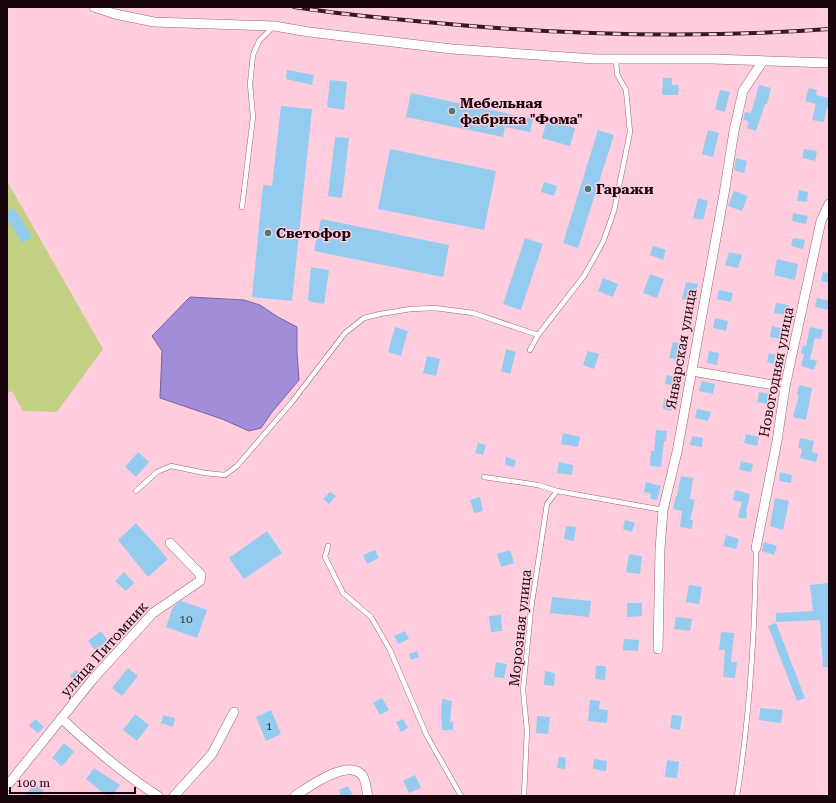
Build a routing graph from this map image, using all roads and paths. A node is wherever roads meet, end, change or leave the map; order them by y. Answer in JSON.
{"nodes":[{"id":1,"x":94,"y":7,"type":"edge"},
{"id":2,"x":274,"y":26,"type":"junction"},
{"id":3,"x":616,"y":60,"type":"junction"},
{"id":4,"x":763,"y":61,"type":"junction"},
{"id":5,"x":829,"y":63,"type":"edge"},
{"id":6,"x":829,"y":204,"type":"edge"},
{"id":7,"x":242,"y":207,"type":"dead end"},
{"id":8,"x":538,"y":335,"type":"junction"},
{"id":9,"x":530,"y":350,"type":"dead end"},
{"id":10,"x":692,"y":371,"type":"junction"},
{"id":11,"x":785,"y":387,"type":"junction"},
{"id":12,"x":484,"y":477,"type":"dead end"},
{"id":13,"x":136,"y":491,"type":"dead end"},
{"id":14,"x":557,"y":491,"type":"junction"},
{"id":15,"x":663,"y":510,"type":"junction"},
{"id":16,"x":170,"y":543,"type":"dead end"},
{"id":17,"x":328,"y":546,"type":"dead end"},
{"id":18,"x":756,"y":548,"type":"joint"},
{"id":19,"x":658,"y":648,"type":"dead end"},
{"id":20,"x":234,"y":712,"type":"dead end"},
{"id":21,"x":61,"y":718,"type":"junction"},
{"id":22,"x":7,"y":786,"type":"edge"},
{"id":23,"x":158,"y":796,"type":"edge"},
{"id":24,"x":174,"y":796,"type":"edge"},
{"id":25,"x":295,"y":796,"type":"edge"},
{"id":26,"x":368,"y":796,"type":"edge"},
{"id":27,"x":461,"y":796,"type":"edge"},
{"id":28,"x":524,"y":796,"type":"edge"},
{"id":29,"x":737,"y":796,"type":"edge"}],
"edges":[{"from":1,"to":2,"type":"street"},
{"from":2,"to":3,"type":"street"},
{"from":2,"to":7,"type":"lane"},
{"from":3,"to":4,"type":"street"},
{"from":3,"to":8,"type":"lane"},
{"from":4,"to":5,"type":"street"},
{"from":4,"to":10,"type":"street","name":"Январская улица"},
{"from":6,"to":11,"type":"street","name":"Новогодняя улица"},
{"from":8,"to":9,"type":"lane"},
{"from":8,"to":13,"type":"lane"},
{"from":10,"to":11,"type":"street"},
{"from":10,"to":15,"type":"street","name":"Январская улица"},
{"from":11,"to":18,"type":"street","name":"Новогодняя улица"},
{"from":12,"to":14,"type":"lane"},
{"from":14,"to":15,"type":"lane"},
{"from":14,"to":28,"type":"lane","name":"Морозная улица"},
{"from":15,"to":19,"type":"street","name":"Январская улица"},
{"from":16,"to":21,"type":"street","name":"улица Питомник"},
{"from":17,"to":27,"type":"lane"},
{"from":18,"to":29,"type":"lane"},
{"from":20,"to":24,"type":"street"},
{"from":21,"to":22,"type":"street","name":"улица Питомник"},
{"from":21,"to":23,"type":"street"},
{"from":25,"to":26,"type":"street"}]}
